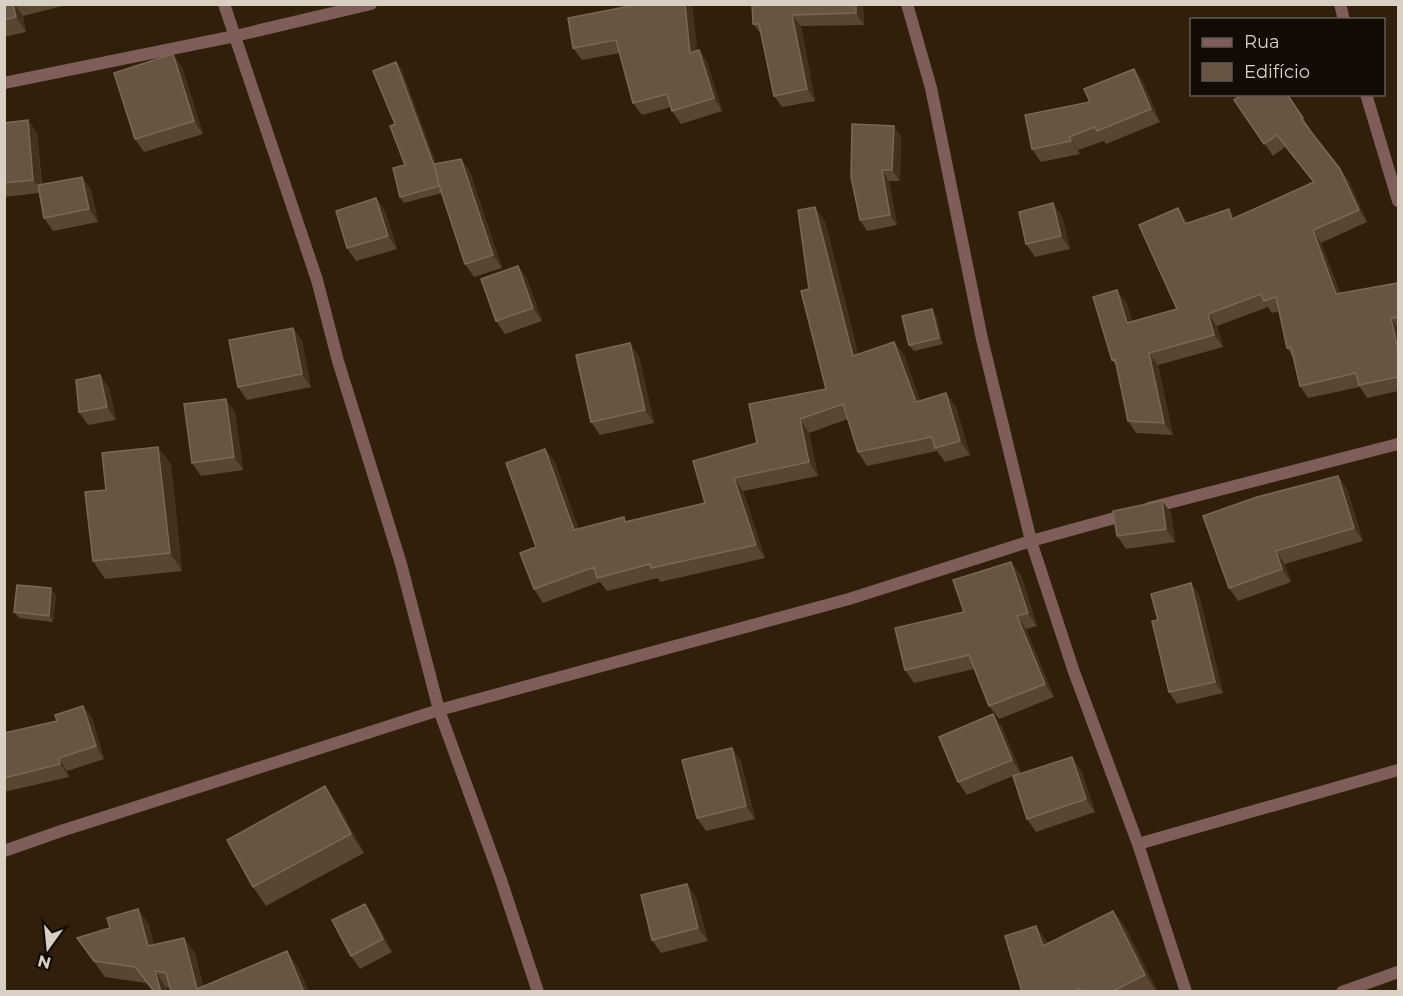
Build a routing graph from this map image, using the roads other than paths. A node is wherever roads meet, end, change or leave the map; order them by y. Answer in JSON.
{"nodes":[{"id":1,"x":224,"y":4,"type":"edge"},
{"id":2,"x":371,"y":4,"type":"edge"},
{"id":3,"x":906,"y":4,"type":"edge"},
{"id":4,"x":236,"y":36,"type":"junction"},
{"id":5,"x":4,"y":83,"type":"edge"},
{"id":6,"x":1367,"y":96,"type":"edge"},
{"id":7,"x":1398,"y":201,"type":"edge"},
{"id":8,"x":1398,"y":444,"type":"edge"},
{"id":9,"x":1031,"y":541,"type":"junction"},
{"id":10,"x":439,"y":710,"type":"junction"},
{"id":11,"x":1398,"y":771,"type":"edge"},
{"id":12,"x":1138,"y":844,"type":"junction"},
{"id":13,"x":4,"y":851,"type":"edge"},
{"id":14,"x":1398,"y":972,"type":"edge"},
{"id":15,"x":538,"y":992,"type":"edge"},
{"id":16,"x":1186,"y":992,"type":"edge"},
{"id":17,"x":1342,"y":992,"type":"edge"}],
"edges":[{"from":1,"to":4,"type":"street"},
{"from":2,"to":4,"type":"street"},
{"from":3,"to":9,"type":"street"},
{"from":4,"to":5,"type":"street"},
{"from":4,"to":10,"type":"street"},
{"from":6,"to":7,"type":"street"},
{"from":8,"to":9,"type":"street"},
{"from":9,"to":10,"type":"street"},
{"from":9,"to":12,"type":"street"},
{"from":10,"to":13,"type":"street"},
{"from":10,"to":15,"type":"street"},
{"from":11,"to":12,"type":"street"},
{"from":12,"to":16,"type":"street"},
{"from":14,"to":17,"type":"street"}]}
